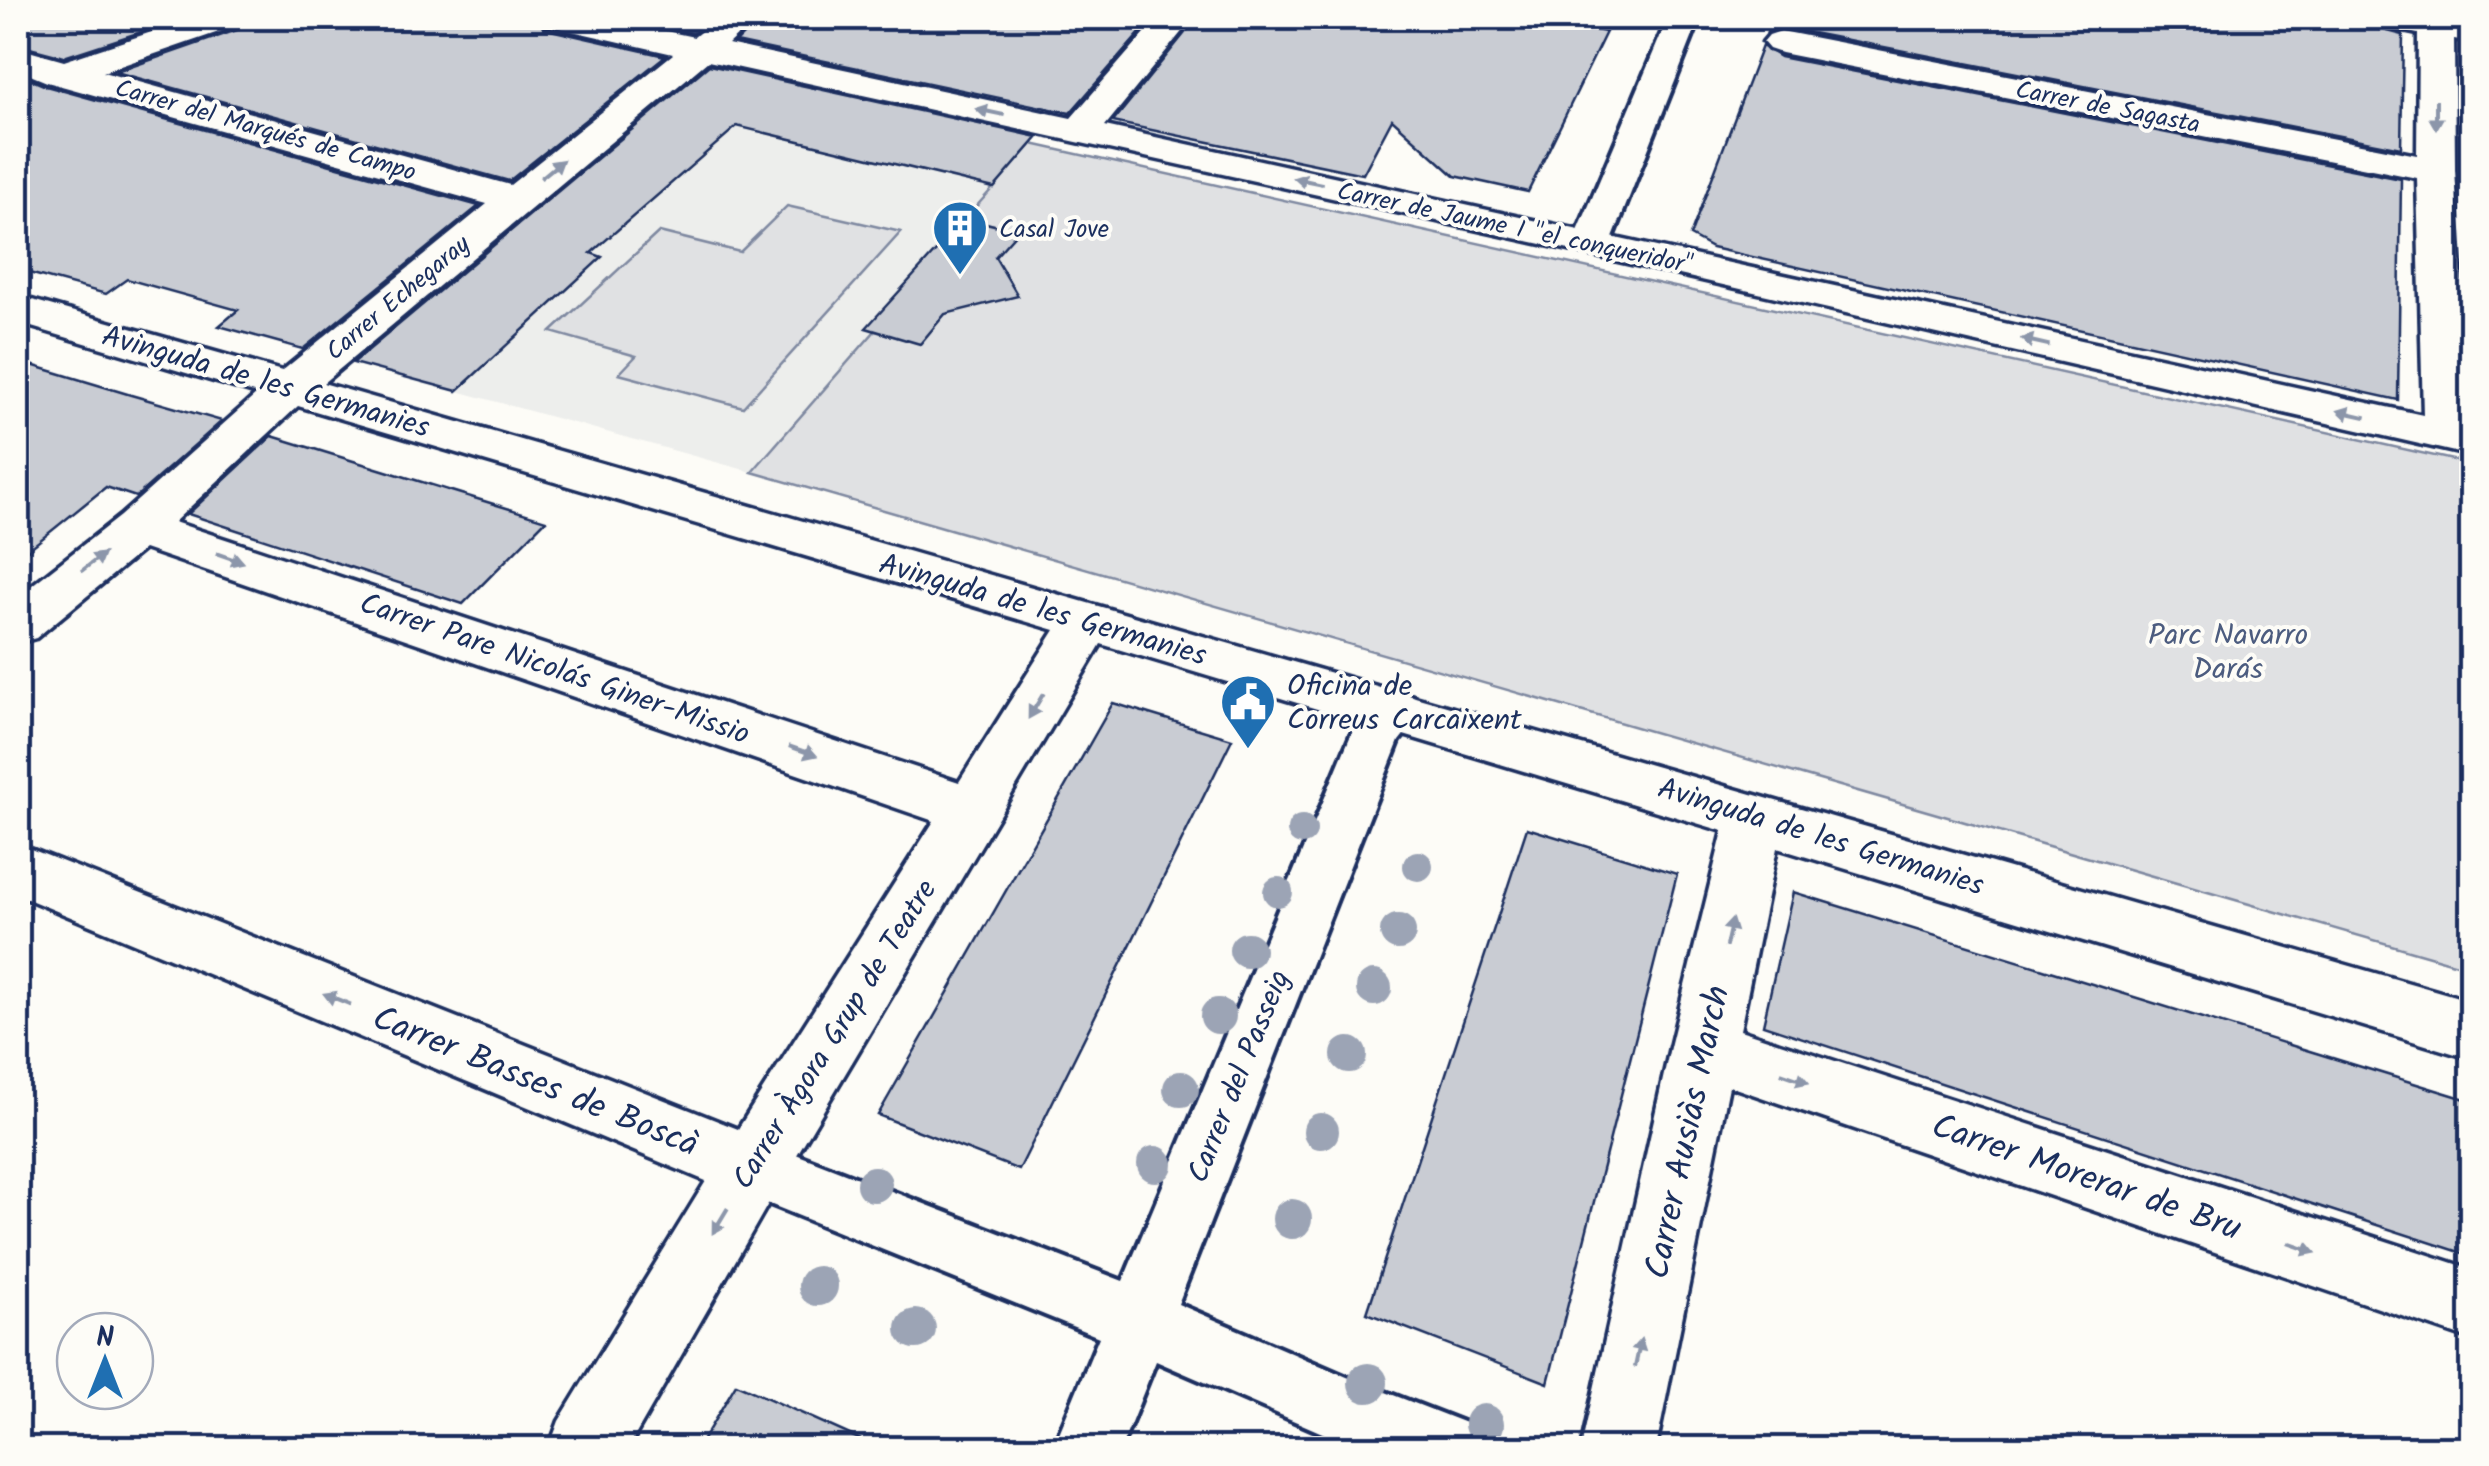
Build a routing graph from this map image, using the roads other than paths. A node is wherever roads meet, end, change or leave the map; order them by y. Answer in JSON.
{"nodes":[{"id":1,"x":228,"y":18,"type":"edge"},
{"id":2,"x":558,"y":18,"type":"edge"},
{"id":3,"x":739,"y":18,"type":"edge"},
{"id":4,"x":1176,"y":18,"type":"edge"},
{"id":5,"x":1684,"y":18,"type":"edge"},
{"id":6,"x":2387,"y":18,"type":"edge"},
{"id":7,"x":2448,"y":25,"type":"edge"},
{"id":8,"x":1780,"y":42,"type":"dead end"},
{"id":9,"x":700,"y":49,"type":"junction"},
{"id":10,"x":18,"y":59,"type":"edge"},
{"id":11,"x":66,"y":72,"type":"junction"},
{"id":12,"x":18,"y":90,"type":"edge"},
{"id":13,"x":1079,"y":132,"type":"junction"},
{"id":14,"x":2436,"y":170,"type":"junction"},
{"id":15,"x":515,"y":199,"type":"junction"},
{"id":16,"x":1592,"y":243,"type":"junction"},
{"id":17,"x":18,"y":309,"type":"edge"},
{"id":18,"x":289,"y":388,"type":"junction"},
{"id":19,"x":2460,"y":438,"type":"edge"},
{"id":20,"x":137,"y":528,"type":"junction"},
{"id":21,"x":1087,"y":623,"type":"junction"},
{"id":22,"x":18,"y":624,"type":"edge"},
{"id":23,"x":1398,"y":711,"type":"junction"},
{"id":24,"x":972,"y":810,"type":"junction"},
{"id":25,"x":1755,"y":817,"type":"junction"},
{"id":26,"x":18,"y":870,"type":"edge"},
{"id":27,"x":2472,"y":1030,"type":"edge"},
{"id":28,"x":1702,"y":1047,"type":"junction"},
{"id":29,"x":752,"y":1167,"type":"junction"},
{"id":30,"x":2472,"y":1305,"type":"edge"},
{"id":31,"x":1139,"y":1320,"type":"junction"},
{"id":32,"x":586,"y":1448,"type":"edge"},
{"id":33,"x":1087,"y":1448,"type":"edge"},
{"id":34,"x":1444,"y":1448,"type":"edge"},
{"id":35,"x":1618,"y":1448,"type":"edge"}],
"edges":[{"from":1,"to":11,"type":"street"},
{"from":2,"to":9,"type":"street","name":"Carrer de Jaume I \"el conqueridor\""},
{"from":3,"to":9,"type":"street","name":"Carrer Echegaray"},
{"from":4,"to":13,"type":"street"},
{"from":5,"to":16,"type":"street"},
{"from":6,"to":7,"type":"street"},
{"from":7,"to":14,"type":"street","one_way":true},
{"from":8,"to":14,"type":"street","name":"Carrer de Sagasta"},
{"from":13,"to":9,"type":"street","name":"Carrer de Jaume I \"el conqueridor\"","one_way":true},
{"from":15,"to":9,"type":"street","name":"Carrer Echegaray","one_way":true},
{"from":10,"to":11,"type":"street","name":"Carrer del Marqués de Campo"},
{"from":11,"to":12,"type":"street"},
{"from":11,"to":15,"type":"street","name":"Carrer del Marqués de Campo"},
{"from":16,"to":13,"type":"street","name":"Carrer de Jaume I \"el conqueridor\"","one_way":true},
{"from":14,"to":19,"type":"street"},
{"from":15,"to":18,"type":"street","name":"Carrer Echegaray"},
{"from":19,"to":16,"type":"street","name":"Carrer de Jaume I \"el conqueridor\"","one_way":true},
{"from":17,"to":18,"type":"street","name":"Avinguda de les Germanies"},
{"from":18,"to":20,"type":"street","name":"Carrer Echegaray"},
{"from":18,"to":21,"type":"street","name":"Avinguda de les Germanies"},
{"from":22,"to":20,"type":"street","name":"Carrer Echegaray","one_way":true},
{"from":20,"to":24,"type":"street","name":"Carrer Pare Nicolás Giner-Missio","one_way":true},
{"from":21,"to":23,"type":"street","name":"Avinguda de les Germanies"},
{"from":21,"to":24,"type":"street","name":"Carrer Àgora Grup de Teatre","one_way":true},
{"from":23,"to":25,"type":"street","name":"Avinguda de les Germanies"},
{"from":23,"to":31,"type":"street","name":"Carrer del Passeig"},
{"from":24,"to":29,"type":"street","name":"Carrer Àgora Grup de Teatre"},
{"from":25,"to":27,"type":"street","name":"Avinguda de les Germanies"},
{"from":28,"to":25,"type":"street","name":"Carrer Ausiàs March","one_way":true},
{"from":29,"to":26,"type":"street","name":"Carrer Basses de Boscà","one_way":true},
{"from":28,"to":30,"type":"street","name":"Carrer Morerar de Bru","one_way":true},
{"from":35,"to":28,"type":"street","name":"Carrer Ausiàs March","one_way":true},
{"from":29,"to":31,"type":"street","name":"Carrer Basses de Boscà"},
{"from":29,"to":32,"type":"street","name":"Carrer Àgora Grup de Teatre","one_way":true},
{"from":31,"to":33,"type":"street","name":"Carrer del Passeig"},
{"from":31,"to":34,"type":"street","name":"Carrer Basses de Boscà"}]}
